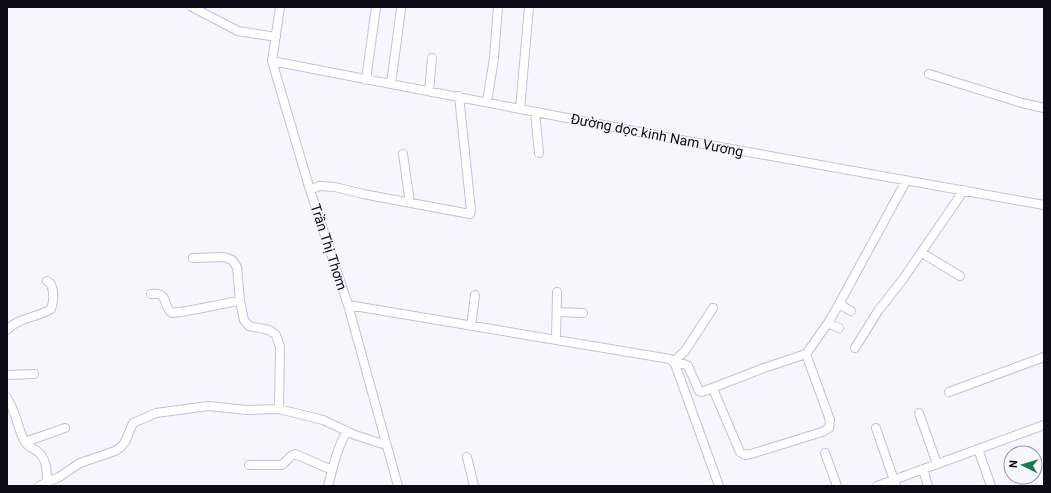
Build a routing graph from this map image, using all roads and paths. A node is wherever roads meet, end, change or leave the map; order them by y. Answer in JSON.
{"nodes":[{"id":1,"x":192,"y":7,"type":"edge"},
{"id":2,"x":280,"y":7,"type":"edge"},
{"id":3,"x":376,"y":7,"type":"edge"},
{"id":4,"x":498,"y":7,"type":"edge"},
{"id":5,"x":529,"y":7,"type":"edge"},
{"id":6,"x":401,"y":9,"type":"dead end"},
{"id":7,"x":276,"y":37,"type":"junction"},
{"id":8,"x":432,"y":58,"type":"dead end"},
{"id":9,"x":272,"y":61,"type":"junction"},
{"id":10,"x":929,"y":74,"type":"dead end"},
{"id":11,"x":366,"y":80,"type":"junction"},
{"id":12,"x":392,"y":84,"type":"junction"},
{"id":13,"x":429,"y":91,"type":"junction"},
{"id":14,"x":459,"y":96,"type":"junction"},
{"id":15,"x":487,"y":102,"type":"junction"},
{"id":16,"x":1044,"y":108,"type":"edge"},
{"id":17,"x":520,"y":109,"type":"junction"},
{"id":18,"x":535,"y":112,"type":"junction"},
{"id":19,"x":539,"y":153,"type":"dead end"},
{"id":20,"x":403,"y":154,"type":"dead end"},
{"id":21,"x":906,"y":181,"type":"junction"},
{"id":22,"x":310,"y":190,"type":"junction"},
{"id":23,"x":964,"y":190,"type":"junction"},
{"id":24,"x":410,"y":204,"type":"junction"},
{"id":25,"x":1044,"y":205,"type":"edge"},
{"id":26,"x":922,"y":253,"type":"junction"},
{"id":27,"x":193,"y":258,"type":"dead end"},
{"id":28,"x":960,"y":276,"type":"dead end"},
{"id":29,"x":46,"y":281,"type":"dead end"},
{"id":30,"x":557,"y":292,"type":"dead end"},
{"id":31,"x":151,"y":294,"type":"dead end"},
{"id":32,"x":474,"y":295,"type":"dead end"},
{"id":33,"x":240,"y":300,"type":"junction"},
{"id":34,"x":839,"y":304,"type":"junction"},
{"id":35,"x":348,"y":305,"type":"junction"},
{"id":36,"x":714,"y":308,"type":"dead end"},
{"id":37,"x":851,"y":311,"type":"dead end"},
{"id":38,"x":557,"y":312,"type":"junction"},
{"id":39,"x":583,"y":313,"type":"dead end"},
{"id":40,"x":828,"y":323,"type":"junction"},
{"id":41,"x":471,"y":326,"type":"junction"},
{"id":42,"x":839,"y":328,"type":"dead end"},
{"id":43,"x":7,"y":330,"type":"edge"},
{"id":44,"x":556,"y":340,"type":"junction"},
{"id":45,"x":855,"y":348,"type":"dead end"},
{"id":46,"x":806,"y":354,"type":"junction"},
{"id":47,"x":1044,"y":357,"type":"edge"},
{"id":48,"x":674,"y":363,"type":"junction"},
{"id":49,"x":34,"y":374,"type":"dead end"},
{"id":50,"x":7,"y":375,"type":"edge"},
{"id":51,"x":713,"y":389,"type":"junction"},
{"id":52,"x":949,"y":392,"type":"dead end"},
{"id":53,"x":7,"y":398,"type":"edge"},
{"id":54,"x":279,"y":409,"type":"junction"},
{"id":55,"x":919,"y":413,"type":"dead end"},
{"id":56,"x":1044,"y":425,"type":"edge"},
{"id":57,"x":65,"y":428,"type":"dead end"},
{"id":58,"x":876,"y":428,"type":"dead end"},
{"id":59,"x":347,"y":431,"type":"junction"},
{"id":60,"x":25,"y":442,"type":"junction"},
{"id":61,"x":386,"y":445,"type":"junction"},
{"id":62,"x":978,"y":449,"type":"junction"},
{"id":63,"x":825,"y":453,"type":"dead end"},
{"id":64,"x":467,"y":457,"type":"dead end"},
{"id":65,"x":938,"y":464,"type":"junction"},
{"id":66,"x":249,"y":465,"type":"dead end"},
{"id":67,"x":922,"y":469,"type":"junction"},
{"id":68,"x":332,"y":470,"type":"junction"},
{"id":69,"x":47,"y":483,"type":"junction"},
{"id":70,"x":895,"y":483,"type":"edge"},
{"id":71,"x":39,"y":486,"type":"edge"},
{"id":72,"x":328,"y":486,"type":"edge"},
{"id":73,"x":398,"y":486,"type":"edge"},
{"id":74,"x":474,"y":486,"type":"edge"},
{"id":75,"x":719,"y":486,"type":"edge"},
{"id":76,"x":837,"y":486,"type":"edge"},
{"id":77,"x":877,"y":486,"type":"edge"},
{"id":78,"x":928,"y":486,"type":"edge"},
{"id":79,"x":991,"y":486,"type":"edge"}],
"edges":[{"from":1,"to":7,"type":"street"},
{"from":2,"to":7,"type":"street","name":"Trần Thị Thơm"},
{"from":3,"to":11,"type":"street"},
{"from":4,"to":15,"type":"street"},
{"from":5,"to":17,"type":"street"},
{"from":6,"to":12,"type":"street"},
{"from":7,"to":9,"type":"street","name":"Trần Thị Thơm"},
{"from":8,"to":13,"type":"street"},
{"from":9,"to":11,"type":"street","name":"Đường dọc kinh Nam Vương"},
{"from":9,"to":22,"type":"street","name":"Trần Thị Thơm"},
{"from":10,"to":16,"type":"street"},
{"from":11,"to":12,"type":"street","name":"Đường dọc kinh Nam Vương"},
{"from":12,"to":13,"type":"street","name":"Đường dọc kinh Nam Vương"},
{"from":13,"to":14,"type":"street","name":"Đường dọc kinh Nam Vương"},
{"from":14,"to":15,"type":"street","name":"Đường dọc kinh Nam Vương"},
{"from":14,"to":24,"type":"street"},
{"from":15,"to":17,"type":"street","name":"Đường dọc kinh Nam Vương"},
{"from":17,"to":18,"type":"street","name":"Đường dọc kinh Nam Vương"},
{"from":18,"to":19,"type":"street"},
{"from":18,"to":21,"type":"street","name":"Đường dọc kinh Nam Vương"},
{"from":20,"to":24,"type":"street"},
{"from":21,"to":23,"type":"street","name":"Đường dọc kinh Nam Vương"},
{"from":21,"to":34,"type":"street"},
{"from":22,"to":24,"type":"street"},
{"from":22,"to":35,"type":"street","name":"Trần Thị Thơm"},
{"from":23,"to":25,"type":"street","name":"Đường dọc kinh Nam Vương"},
{"from":23,"to":26,"type":"street"},
{"from":26,"to":28,"type":"street"},
{"from":26,"to":45,"type":"street"},
{"from":27,"to":33,"type":"street"},
{"from":29,"to":43,"type":"street"},
{"from":30,"to":38,"type":"street"},
{"from":31,"to":33,"type":"street"},
{"from":32,"to":41,"type":"street"},
{"from":33,"to":54,"type":"street"},
{"from":34,"to":37,"type":"street"},
{"from":34,"to":40,"type":"street"},
{"from":35,"to":41,"type":"street"},
{"from":35,"to":61,"type":"street","name":"Trần Thị Thơm"},
{"from":36,"to":48,"type":"street"},
{"from":38,"to":39,"type":"street"},
{"from":38,"to":44,"type":"street"},
{"from":40,"to":42,"type":"street"},
{"from":40,"to":46,"type":"street"},
{"from":41,"to":44,"type":"street"},
{"from":44,"to":48,"type":"street"},
{"from":46,"to":51,"type":"street"},
{"from":46,"to":51,"type":"street"},
{"from":47,"to":52,"type":"street"},
{"from":48,"to":51,"type":"street"},
{"from":48,"to":75,"type":"street"},
{"from":49,"to":50,"type":"street"},
{"from":53,"to":60,"type":"street"},
{"from":54,"to":59,"type":"street"},
{"from":54,"to":69,"type":"street"},
{"from":55,"to":65,"type":"street"},
{"from":56,"to":62,"type":"street"},
{"from":57,"to":60,"type":"street"},
{"from":58,"to":70,"type":"street"},
{"from":59,"to":61,"type":"street"},
{"from":59,"to":68,"type":"street"},
{"from":60,"to":69,"type":"street"},
{"from":61,"to":73,"type":"street","name":"Trần Thị Thơm"},
{"from":62,"to":65,"type":"street"},
{"from":62,"to":79,"type":"street"},
{"from":63,"to":76,"type":"street"},
{"from":64,"to":74,"type":"street"},
{"from":65,"to":67,"type":"street"},
{"from":66,"to":68,"type":"street"},
{"from":67,"to":70,"type":"street"},
{"from":67,"to":78,"type":"street"},
{"from":68,"to":72,"type":"street"},
{"from":69,"to":71,"type":"street"},
{"from":70,"to":77,"type":"street"}]}
